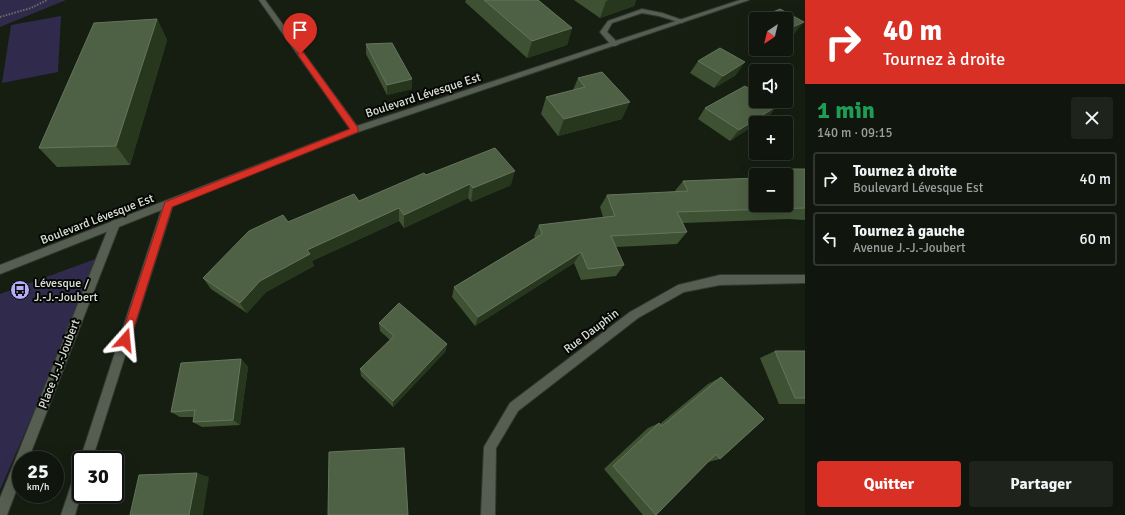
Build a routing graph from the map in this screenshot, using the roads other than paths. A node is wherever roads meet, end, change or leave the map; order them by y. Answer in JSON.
{"nodes":[{"id":1,"x":262,"y":0,"type":"edge"},
{"id":2,"x":746,"y":0,"type":"edge"},
{"id":3,"x":682,"y":21,"type":"junction"},
{"id":4,"x":615,"y":44,"type":"junction"},
{"id":5,"x":355,"y":130,"type":"junction"},
{"id":6,"x":168,"y":205,"type":"junction"},
{"id":7,"x":115,"y":224,"type":"junction"},
{"id":8,"x":0,"y":270,"type":"edge"},
{"id":9,"x":805,"y":279,"type":"edge"},
{"id":10,"x":25,"y":451,"type":"edge"},
{"id":11,"x":89,"y":451,"type":"edge"},
{"id":12,"x":12,"y":484,"type":"edge"},
{"id":13,"x":72,"y":503,"type":"edge"},
{"id":14,"x":0,"y":515,"type":"edge"},
{"id":15,"x":68,"y":515,"type":"edge"},
{"id":16,"x":488,"y":515,"type":"edge"}],
"edges":[{"from":1,"to":5,"type":"street"},
{"from":2,"to":3,"type":"street","name":"Boulevard Lévesque Est"},
{"from":3,"to":4,"type":"street","name":"Boulevard Lévesque Est"},
{"from":3,"to":4,"type":"street"},
{"from":4,"to":5,"type":"street","name":"Boulevard Lévesque Est"},
{"from":5,"to":6,"type":"street","name":"Boulevard Lévesque Est"},
{"from":6,"to":7,"type":"street","name":"Boulevard Lévesque Est"},
{"from":6,"to":11,"type":"street"},
{"from":7,"to":8,"type":"street","name":"Boulevard Lévesque Est"},
{"from":7,"to":10,"type":"street","name":"Place J.-J.-Joubert"},
{"from":9,"to":16,"type":"street","name":"Rue Dauphin"},
{"from":12,"to":14,"type":"street","name":"Place J.-J.-Joubert"},
{"from":13,"to":15,"type":"street"}]}
